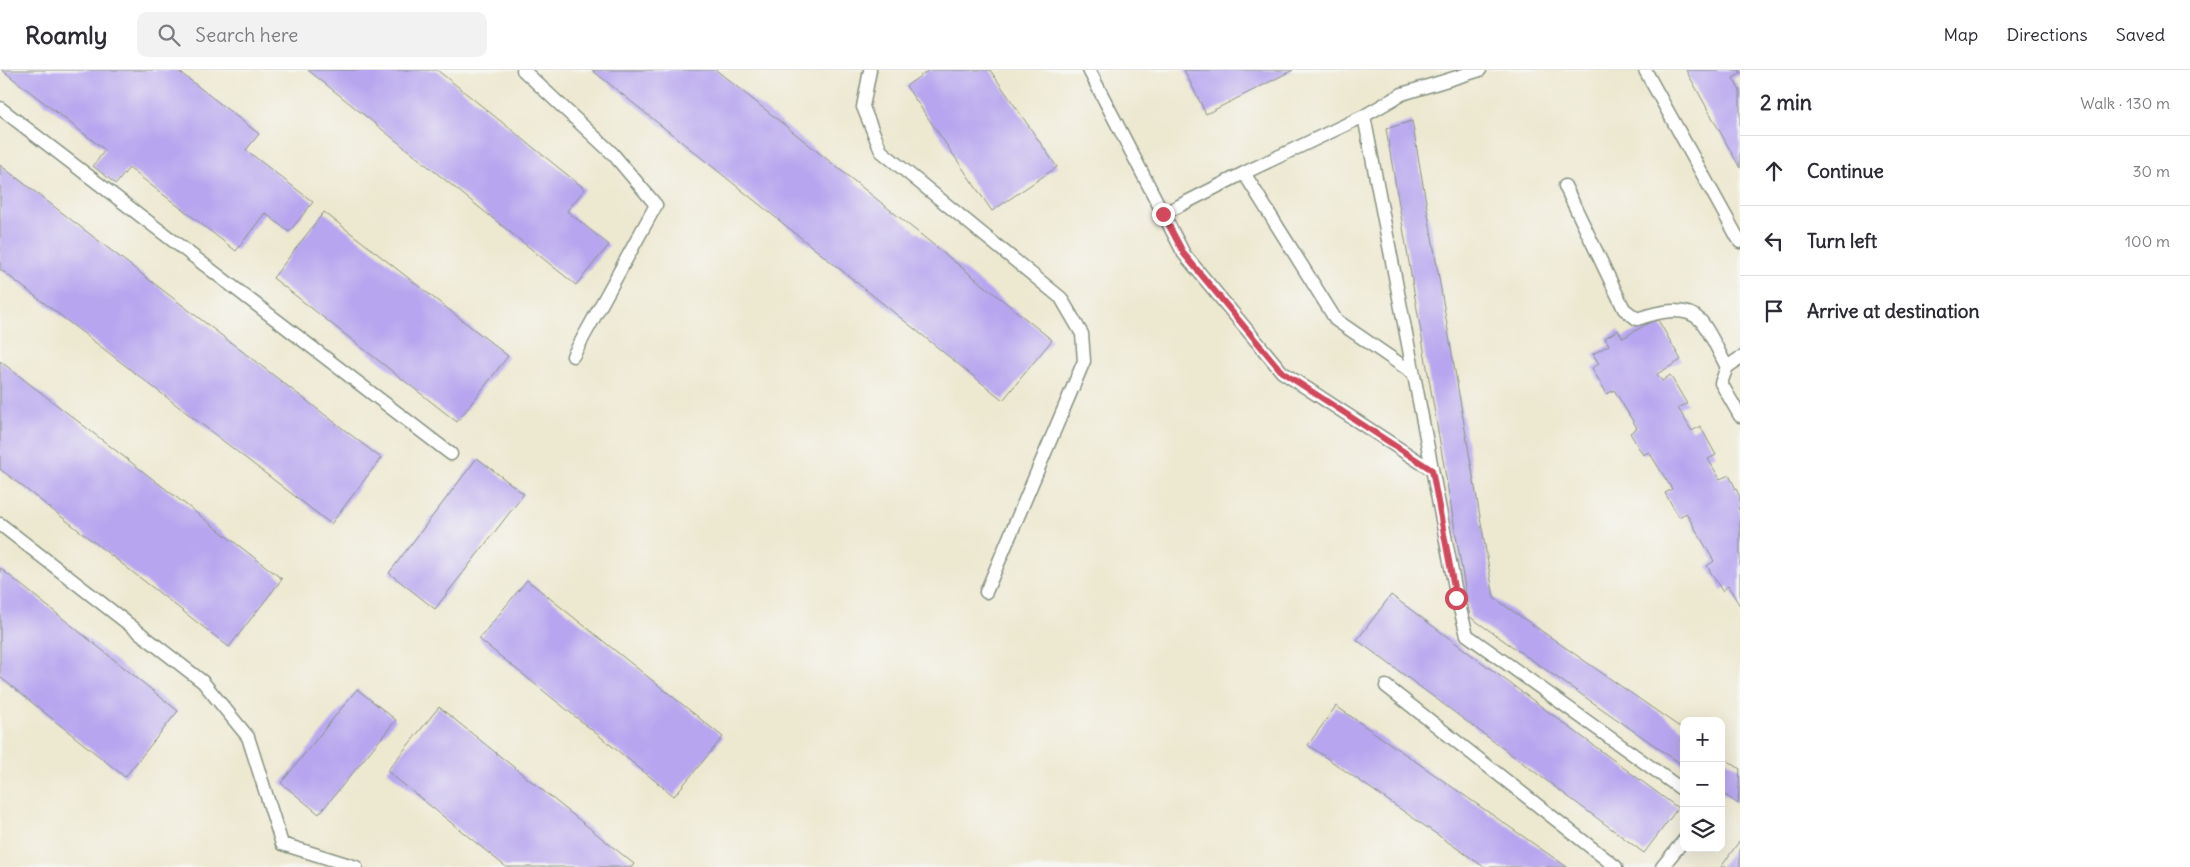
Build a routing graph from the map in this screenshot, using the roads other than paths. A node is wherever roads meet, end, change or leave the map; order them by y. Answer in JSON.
{"nodes":[{"id":1,"x":523,"y":70,"type":"edge"},
{"id":2,"x":870,"y":70,"type":"edge"},
{"id":3,"x":1089,"y":70,"type":"edge"},
{"id":4,"x":1480,"y":70,"type":"edge"},
{"id":5,"x":1645,"y":70,"type":"edge"},
{"id":6,"x":0,"y":108,"type":"edge"},
{"id":7,"x":1364,"y":116,"type":"junction"},
{"id":8,"x":1244,"y":173,"type":"junction"},
{"id":9,"x":1565,"y":186,"type":"dead end"},
{"id":10,"x":1163,"y":214,"type":"junction"},
{"id":11,"x":1740,"y":242,"type":"edge"},
{"id":12,"x":573,"y":356,"type":"dead end"},
{"id":13,"x":1740,"y":358,"type":"edge"},
{"id":14,"x":1727,"y":367,"type":"junction"},
{"id":15,"x":1413,"y":373,"type":"junction"},
{"id":16,"x":1740,"y":416,"type":"edge"},
{"id":17,"x":451,"y":454,"type":"dead end"},
{"id":18,"x":1432,"y":470,"type":"junction"},
{"id":19,"x":0,"y":524,"type":"edge"},
{"id":20,"x":986,"y":592,"type":"dead end"},
{"id":21,"x":1386,"y":686,"type":"dead end"},
{"id":22,"x":1680,"y":788,"type":"edge"},
{"id":23,"x":1680,"y":845,"type":"edge"},
{"id":24,"x":356,"y":867,"type":"edge"},
{"id":25,"x":1616,"y":867,"type":"edge"},
{"id":26,"x":1662,"y":867,"type":"edge"}],
"edges":[{"from":1,"to":12,"type":"lane"},
{"from":2,"to":20,"type":"lane"},
{"from":3,"to":10,"type":"lane"},
{"from":4,"to":7,"type":"lane"},
{"from":5,"to":11,"type":"lane"},
{"from":6,"to":17,"type":"lane"},
{"from":7,"to":8,"type":"lane"},
{"from":7,"to":15,"type":"lane"},
{"from":8,"to":10,"type":"lane"},
{"from":8,"to":15,"type":"lane"},
{"from":9,"to":14,"type":"lane"},
{"from":10,"to":18,"type":"lane"},
{"from":13,"to":14,"type":"lane"},
{"from":14,"to":16,"type":"lane"},
{"from":15,"to":18,"type":"lane"},
{"from":18,"to":22,"type":"lane"},
{"from":19,"to":24,"type":"lane"},
{"from":21,"to":25,"type":"lane"},
{"from":23,"to":26,"type":"lane"}]}
